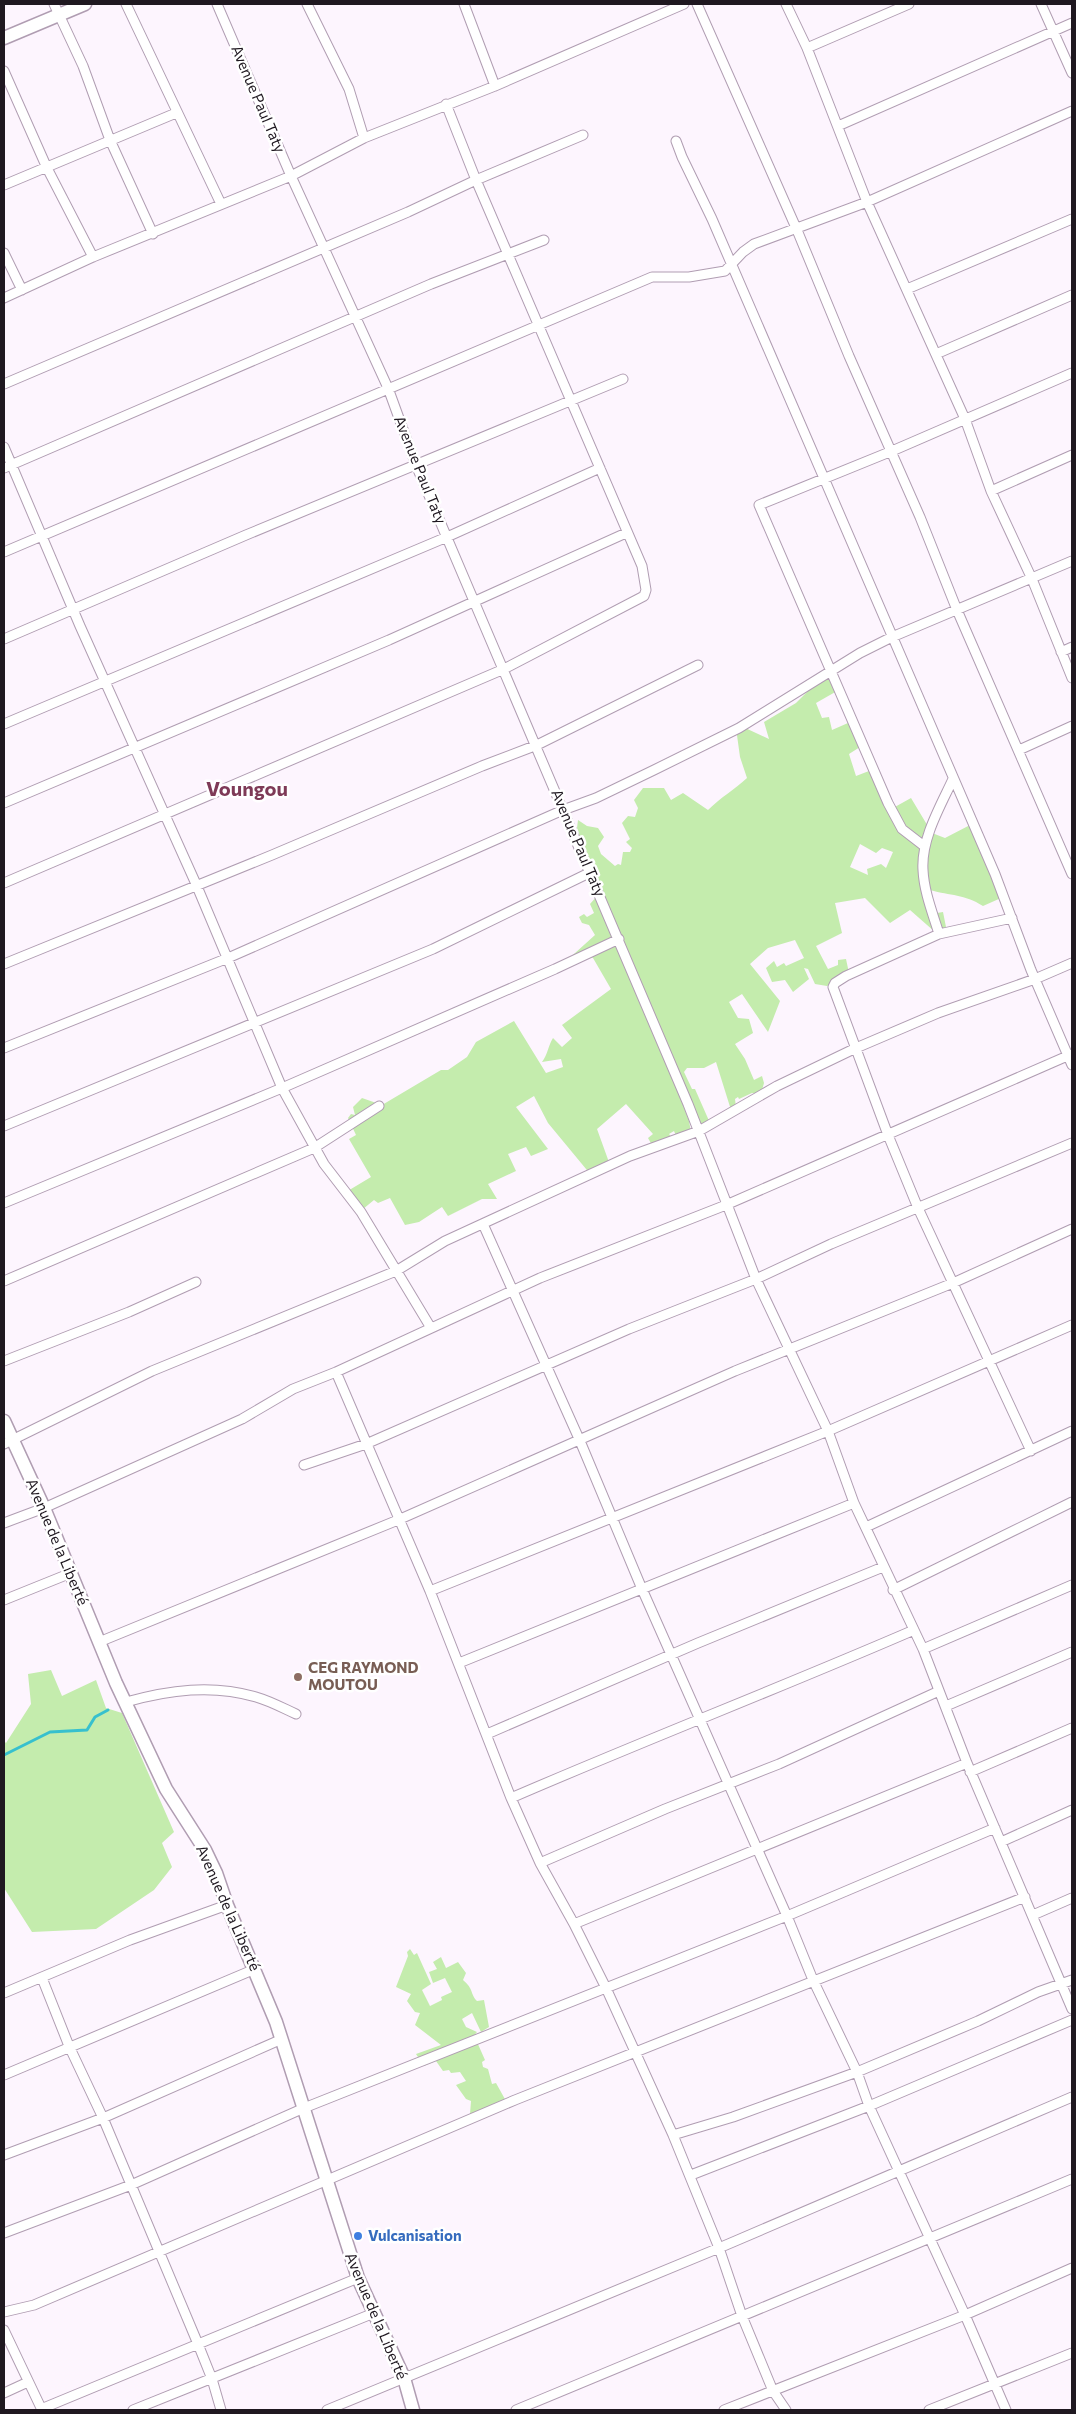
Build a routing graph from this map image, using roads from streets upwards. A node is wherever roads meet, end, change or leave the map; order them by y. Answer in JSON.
{"nodes":[{"id":1,"x":85,"y":4,"type":"edge"},
{"id":2,"x":126,"y":4,"type":"edge"},
{"id":3,"x":217,"y":4,"type":"edge"},
{"id":4,"x":307,"y":4,"type":"edge"},
{"id":5,"x":464,"y":4,"type":"edge"},
{"id":6,"x":684,"y":4,"type":"edge"},
{"id":7,"x":697,"y":4,"type":"edge"},
{"id":8,"x":786,"y":4,"type":"edge"},
{"id":9,"x":909,"y":4,"type":"edge"},
{"id":10,"x":1041,"y":4,"type":"edge"},
{"id":11,"x":56,"y":9,"type":"edge"},
{"id":12,"x":1072,"y":22,"type":"edge"},
{"id":13,"x":1054,"y":31,"type":"junction"},
{"id":14,"x":4,"y":38,"type":"edge"},
{"id":15,"x":807,"y":48,"type":"junction"},
{"id":16,"x":4,"y":71,"type":"edge"},
{"id":17,"x":1072,"y":73,"type":"edge"},
{"id":18,"x":495,"y":86,"type":"junction"},
{"id":19,"x":446,"y":104,"type":"junction"},
{"id":20,"x":1072,"y":111,"type":"edge"},
{"id":21,"x":176,"y":113,"type":"junction"},
{"id":22,"x":838,"y":126,"type":"junction"},
{"id":23,"x":583,"y":135,"type":"dead end"},
{"id":24,"x":364,"y":138,"type":"junction"},
{"id":25,"x":110,"y":140,"type":"junction"},
{"id":26,"x":676,"y":141,"type":"dead end"},
{"id":27,"x":46,"y":168,"type":"junction"},
{"id":28,"x":291,"y":176,"type":"junction"},
{"id":29,"x":476,"y":180,"type":"junction"},
{"id":30,"x":4,"y":185,"type":"edge"},
{"id":31,"x":867,"y":202,"type":"junction"},
{"id":32,"x":221,"y":204,"type":"junction"},
{"id":33,"x":1072,"y":218,"type":"edge"},
{"id":34,"x":797,"y":230,"type":"junction"},
{"id":35,"x":153,"y":234,"type":"junction"},
{"id":36,"x":544,"y":240,"type":"dead end"},
{"id":37,"x":324,"y":247,"type":"junction"},
{"id":38,"x":4,"y":253,"type":"edge"},
{"id":39,"x":509,"y":254,"type":"junction"},
{"id":40,"x":93,"y":257,"type":"junction"},
{"id":41,"x":732,"y":264,"type":"junction"},
{"id":42,"x":907,"y":289,"type":"junction"},
{"id":43,"x":22,"y":290,"type":"junction"},
{"id":44,"x":1072,"y":295,"type":"edge"},
{"id":45,"x":4,"y":298,"type":"edge"},
{"id":46,"x":354,"y":318,"type":"junction"},
{"id":47,"x":539,"y":326,"type":"junction"},
{"id":48,"x":936,"y":354,"type":"junction"},
{"id":49,"x":1072,"y":374,"type":"edge"},
{"id":50,"x":624,"y":379,"type":"dead end"},
{"id":51,"x":4,"y":384,"type":"edge"},
{"id":52,"x":388,"y":388,"type":"junction"},
{"id":53,"x":573,"y":401,"type":"junction"},
{"id":54,"x":964,"y":419,"type":"junction"},
{"id":55,"x":4,"y":447,"type":"edge"},
{"id":56,"x":892,"y":451,"type":"junction"},
{"id":57,"x":1072,"y":455,"type":"edge"},
{"id":58,"x":416,"y":465,"type":"junction"},
{"id":59,"x":8,"y":466,"type":"edge"},
{"id":60,"x":600,"y":468,"type":"junction"},
{"id":61,"x":825,"y":479,"type":"junction"},
{"id":62,"x":992,"y":491,"type":"junction"},
{"id":63,"x":626,"y":533,"type":"junction"},
{"id":64,"x":41,"y":536,"type":"junction"},
{"id":65,"x":447,"y":537,"type":"junction"},
{"id":66,"x":4,"y":552,"type":"edge"},
{"id":67,"x":1072,"y":561,"type":"edge"},
{"id":68,"x":1032,"y":579,"type":"junction"},
{"id":69,"x":473,"y":600,"type":"junction"},
{"id":70,"x":73,"y":609,"type":"junction"},
{"id":71,"x":957,"y":610,"type":"junction"},
{"id":72,"x":892,"y":637,"type":"junction"},
{"id":73,"x":4,"y":639,"type":"edge"},
{"id":74,"x":1072,"y":647,"type":"edge"},
{"id":75,"x":1061,"y":652,"type":"junction"},
{"id":76,"x":698,"y":665,"type":"dead end"},
{"id":77,"x":504,"y":669,"type":"junction"},
{"id":78,"x":830,"y":672,"type":"junction"},
{"id":79,"x":1072,"y":678,"type":"edge"},
{"id":80,"x":104,"y":680,"type":"junction"},
{"id":81,"x":4,"y":724,"type":"edge"},
{"id":82,"x":1072,"y":726,"type":"edge"},
{"id":83,"x":537,"y":745,"type":"junction"},
{"id":84,"x":134,"y":749,"type":"junction"},
{"id":85,"x":1019,"y":750,"type":"junction"},
{"id":86,"x":953,"y":779,"type":"junction"},
{"id":87,"x":4,"y":803,"type":"edge"},
{"id":88,"x":563,"y":810,"type":"junction"},
{"id":89,"x":163,"y":816,"type":"junction"},
{"id":90,"x":924,"y":846,"type":"junction"},
{"id":91,"x":591,"y":872,"type":"junction"},
{"id":92,"x":1072,"y":874,"type":"edge"},
{"id":93,"x":4,"y":883,"type":"edge"},
{"id":94,"x":196,"y":884,"type":"junction"},
{"id":95,"x":1012,"y":918,"type":"junction"},
{"id":96,"x":939,"y":934,"type":"junction"},
{"id":97,"x":619,"y":939,"type":"junction"},
{"id":98,"x":228,"y":958,"type":"junction"},
{"id":99,"x":1072,"y":962,"type":"edge"},
{"id":100,"x":4,"y":964,"type":"edge"},
{"id":101,"x":1035,"y":979,"type":"junction"},
{"id":102,"x":254,"y":1022,"type":"junction"},
{"id":103,"x":4,"y":1048,"type":"edge"},
{"id":104,"x":856,"y":1048,"type":"junction"},
{"id":105,"x":1070,"y":1055,"type":"edge"},
{"id":106,"x":1072,"y":1065,"type":"edge"},
{"id":107,"x":282,"y":1088,"type":"junction"},
{"id":108,"x":379,"y":1106,"type":"dead end"},
{"id":109,"x":4,"y":1126,"type":"edge"},
{"id":110,"x":699,"y":1130,"type":"junction"},
{"id":111,"x":888,"y":1135,"type":"junction"},
{"id":112,"x":1072,"y":1142,"type":"edge"},
{"id":113,"x":314,"y":1148,"type":"junction"},
{"id":114,"x":4,"y":1203,"type":"edge"},
{"id":115,"x":726,"y":1205,"type":"junction"},
{"id":116,"x":918,"y":1208,"type":"junction"},
{"id":117,"x":483,"y":1224,"type":"junction"},
{"id":118,"x":1072,"y":1229,"type":"edge"},
{"id":119,"x":396,"y":1271,"type":"junction"},
{"id":120,"x":756,"y":1279,"type":"junction"},
{"id":121,"x":4,"y":1281,"type":"edge"},
{"id":122,"x":196,"y":1282,"type":"dead end"},
{"id":123,"x":953,"y":1283,"type":"junction"},
{"id":124,"x":514,"y":1290,"type":"junction"},
{"id":125,"x":1072,"y":1325,"type":"edge"},
{"id":126,"x":431,"y":1328,"type":"junction"},
{"id":127,"x":788,"y":1350,"type":"junction"},
{"id":128,"x":988,"y":1360,"type":"junction"},
{"id":129,"x":4,"y":1361,"type":"edge"},
{"id":130,"x":546,"y":1365,"type":"junction"},
{"id":131,"x":336,"y":1372,"type":"junction"},
{"id":132,"x":4,"y":1421,"type":"edge"},
{"id":133,"x":828,"y":1431,"type":"junction"},
{"id":134,"x":1072,"y":1431,"type":"edge"},
{"id":135,"x":580,"y":1441,"type":"junction"},
{"id":136,"x":8,"y":1442,"type":"edge"},
{"id":137,"x":366,"y":1444,"type":"junction"},
{"id":138,"x":1031,"y":1451,"type":"junction"},
{"id":139,"x":304,"y":1464,"type":"dead end"},
{"id":140,"x":1072,"y":1502,"type":"edge"},
{"id":141,"x":854,"y":1503,"type":"junction"},
{"id":142,"x":44,"y":1508,"type":"junction"},
{"id":143,"x":612,"y":1516,"type":"junction"},
{"id":144,"x":398,"y":1520,"type":"junction"},
{"id":145,"x":4,"y":1523,"type":"edge"},
{"id":146,"x":866,"y":1527,"type":"junction"},
{"id":147,"x":883,"y":1567,"type":"junction"},
{"id":148,"x":71,"y":1572,"type":"junction"},
{"id":149,"x":1072,"y":1585,"type":"edge"},
{"id":150,"x":642,"y":1589,"type":"junction"},
{"id":151,"x":893,"y":1590,"type":"junction"},
{"id":152,"x":430,"y":1591,"type":"junction"},
{"id":153,"x":4,"y":1600,"type":"edge"},
{"id":154,"x":914,"y":1630,"type":"junction"},
{"id":155,"x":99,"y":1642,"type":"junction"},
{"id":156,"x":923,"y":1650,"type":"junction"},
{"id":157,"x":1072,"y":1652,"type":"edge"},
{"id":158,"x":673,"y":1654,"type":"junction"},
{"id":159,"x":460,"y":1663,"type":"junction"},
{"id":160,"x":939,"y":1691,"type":"junction"},
{"id":161,"x":126,"y":1702,"type":"junction"},
{"id":162,"x":946,"y":1706,"type":"junction"},
{"id":163,"x":296,"y":1714,"type":"dead end"},
{"id":164,"x":701,"y":1719,"type":"junction"},
{"id":165,"x":1072,"y":1728,"type":"edge"},
{"id":166,"x":487,"y":1734,"type":"junction"},
{"id":167,"x":968,"y":1768,"type":"junction"},
{"id":168,"x":728,"y":1784,"type":"junction"},
{"id":169,"x":512,"y":1798,"type":"junction"},
{"id":170,"x":1072,"y":1810,"type":"edge"},
{"id":171,"x":995,"y":1828,"type":"junction"},
{"id":172,"x":1001,"y":1842,"type":"junction"},
{"id":173,"x":756,"y":1849,"type":"junction"},
{"id":174,"x":540,"y":1864,"type":"junction"},
{"id":175,"x":1025,"y":1897,"type":"junction"},
{"id":176,"x":1072,"y":1898,"type":"edge"},
{"id":177,"x":227,"y":1905,"type":"junction"},
{"id":178,"x":1033,"y":1915,"type":"junction"},
{"id":179,"x":787,"y":1916,"type":"junction"},
{"id":180,"x":574,"y":1924,"type":"junction"},
{"id":181,"x":255,"y":1970,"type":"junction"},
{"id":182,"x":42,"y":1978,"type":"junction"},
{"id":183,"x":813,"y":1980,"type":"junction"},
{"id":184,"x":1072,"y":1980,"type":"edge"},
{"id":185,"x":1063,"y":1984,"type":"junction"},
{"id":186,"x":606,"y":1988,"type":"junction"},
{"id":187,"x":4,"y":1993,"type":"edge"},
{"id":188,"x":1072,"y":2009,"type":"edge"},
{"id":189,"x":1072,"y":2020,"type":"edge"},
{"id":190,"x":282,"y":2039,"type":"junction"},
{"id":191,"x":69,"y":2046,"type":"junction"},
{"id":192,"x":635,"y":2053,"type":"junction"},
{"id":193,"x":857,"y":2072,"type":"junction"},
{"id":194,"x":4,"y":2075,"type":"edge"},
{"id":195,"x":1072,"y":2097,"type":"edge"},
{"id":196,"x":869,"y":2106,"type":"junction"},
{"id":197,"x":304,"y":2108,"type":"junction"},
{"id":198,"x":103,"y":2118,"type":"junction"},
{"id":199,"x":673,"y":2135,"type":"junction"},
{"id":200,"x":4,"y":2155,"type":"edge"},
{"id":201,"x":899,"y":2172,"type":"junction"},
{"id":202,"x":691,"y":2175,"type":"junction"},
{"id":203,"x":326,"y":2179,"type":"junction"},
{"id":204,"x":1072,"y":2179,"type":"edge"},
{"id":205,"x":131,"y":2185,"type":"junction"},
{"id":206,"x":4,"y":2233,"type":"edge"},
{"id":207,"x":929,"y":2239,"type":"junction"},
{"id":208,"x":719,"y":2248,"type":"junction"},
{"id":209,"x":158,"y":2251,"type":"junction"},
{"id":210,"x":1072,"y":2268,"type":"edge"},
{"id":211,"x":358,"y":2278,"type":"junction"},
{"id":212,"x":4,"y":2312,"type":"edge"},
{"id":213,"x":374,"y":2313,"type":"junction"},
{"id":214,"x":966,"y":2315,"type":"junction"},
{"id":215,"x":742,"y":2316,"type":"junction"},
{"id":216,"x":4,"y":2330,"type":"edge"},
{"id":217,"x":198,"y":2344,"type":"junction"},
{"id":218,"x":1072,"y":2353,"type":"edge"},
{"id":219,"x":404,"y":2378,"type":"junction"},
{"id":220,"x":212,"y":2379,"type":"junction"},
{"id":221,"x":28,"y":2382,"type":"junction"},
{"id":222,"x":996,"y":2384,"type":"junction"},
{"id":223,"x":773,"y":2390,"type":"junction"},
{"id":224,"x":4,"y":2393,"type":"edge"},
{"id":225,"x":42,"y":2410,"type":"edge"},
{"id":226,"x":133,"y":2410,"type":"edge"},
{"id":227,"x":221,"y":2410,"type":"edge"},
{"id":228,"x":326,"y":2410,"type":"edge"},
{"id":229,"x":413,"y":2410,"type":"edge"},
{"id":230,"x":516,"y":2410,"type":"edge"},
{"id":231,"x":724,"y":2410,"type":"edge"},
{"id":232,"x":786,"y":2410,"type":"edge"},
{"id":233,"x":929,"y":2410,"type":"edge"},
{"id":234,"x":1006,"y":2410,"type":"edge"}],
"edges":[{"from":1,"to":11,"type":"street"},
{"from":2,"to":21,"type":"street"},
{"from":3,"to":28,"type":"street","name":"Avenue Paul Taty"},
{"from":4,"to":24,"type":"street"},
{"from":5,"to":18,"type":"street"},
{"from":6,"to":18,"type":"street"},
{"from":7,"to":34,"type":"street"},
{"from":8,"to":15,"type":"street"},
{"from":9,"to":15,"type":"street"},
{"from":10,"to":13,"type":"street"},
{"from":11,"to":14,"type":"street"},
{"from":11,"to":25,"type":"street"},
{"from":12,"to":13,"type":"street"},
{"from":13,"to":17,"type":"street"},
{"from":13,"to":22,"type":"street"},
{"from":15,"to":22,"type":"street"},
{"from":16,"to":27,"type":"street"},
{"from":18,"to":19,"type":"street"},
{"from":19,"to":24,"type":"street"},
{"from":19,"to":29,"type":"street"},
{"from":20,"to":31,"type":"street"},
{"from":21,"to":25,"type":"street"},
{"from":21,"to":32,"type":"street"},
{"from":22,"to":31,"type":"street"},
{"from":23,"to":29,"type":"street"},
{"from":24,"to":28,"type":"street"},
{"from":25,"to":27,"type":"street"},
{"from":25,"to":35,"type":"street"},
{"from":26,"to":41,"type":"street"},
{"from":27,"to":30,"type":"street"},
{"from":27,"to":40,"type":"street"},
{"from":28,"to":32,"type":"street"},
{"from":28,"to":37,"type":"street","name":"Avenue Paul Taty"},
{"from":29,"to":37,"type":"street"},
{"from":29,"to":39,"type":"street"},
{"from":31,"to":34,"type":"street"},
{"from":31,"to":42,"type":"street"},
{"from":32,"to":35,"type":"street"},
{"from":33,"to":42,"type":"street"},
{"from":34,"to":41,"type":"street"},
{"from":34,"to":56,"type":"street"},
{"from":35,"to":40,"type":"street"},
{"from":36,"to":39,"type":"street"},
{"from":37,"to":46,"type":"street","name":"Avenue Paul Taty"},
{"from":37,"to":51,"type":"street"},
{"from":38,"to":43,"type":"street"},
{"from":39,"to":46,"type":"street"},
{"from":39,"to":47,"type":"street"},
{"from":40,"to":43,"type":"street"},
{"from":41,"to":47,"type":"street"},
{"from":41,"to":61,"type":"street"},
{"from":42,"to":48,"type":"street"},
{"from":43,"to":45,"type":"street"},
{"from":44,"to":48,"type":"street"},
{"from":46,"to":52,"type":"street","name":"Avenue Paul Taty"},
{"from":46,"to":59,"type":"street"},
{"from":47,"to":52,"type":"street"},
{"from":47,"to":53,"type":"street"},
{"from":48,"to":54,"type":"street"},
{"from":49,"to":54,"type":"street"},
{"from":50,"to":53,"type":"street"},
{"from":52,"to":58,"type":"street","name":"Avenue Paul Taty"},
{"from":52,"to":64,"type":"street"},
{"from":53,"to":58,"type":"street"},
{"from":53,"to":60,"type":"street"},
{"from":54,"to":56,"type":"street"},
{"from":54,"to":62,"type":"street"},
{"from":55,"to":59,"type":"street"},
{"from":56,"to":61,"type":"street"},
{"from":56,"to":71,"type":"street"},
{"from":57,"to":62,"type":"street"},
{"from":58,"to":65,"type":"street","name":"Avenue Paul Taty"},
{"from":58,"to":70,"type":"street"},
{"from":59,"to":64,"type":"street"},
{"from":60,"to":63,"type":"street"},
{"from":60,"to":65,"type":"street"},
{"from":61,"to":72,"type":"street"},
{"from":61,"to":78,"type":"street"},
{"from":62,"to":68,"type":"street"},
{"from":63,"to":69,"type":"street"},
{"from":63,"to":77,"type":"street"},
{"from":64,"to":66,"type":"street"},
{"from":64,"to":70,"type":"street"},
{"from":65,"to":69,"type":"street","name":"Avenue Paul Taty"},
{"from":65,"to":80,"type":"street"},
{"from":67,"to":68,"type":"street"},
{"from":68,"to":71,"type":"street"},
{"from":68,"to":75,"type":"street"},
{"from":69,"to":77,"type":"street","name":"Avenue Paul Taty"},
{"from":69,"to":84,"type":"street"},
{"from":70,"to":73,"type":"street"},
{"from":70,"to":80,"type":"street"},
{"from":71,"to":72,"type":"street"},
{"from":71,"to":85,"type":"street"},
{"from":72,"to":78,"type":"street"},
{"from":72,"to":86,"type":"street"},
{"from":74,"to":75,"type":"street"},
{"from":75,"to":79,"type":"street"},
{"from":76,"to":83,"type":"street"},
{"from":77,"to":83,"type":"street","name":"Avenue Paul Taty"},
{"from":77,"to":89,"type":"street"},
{"from":78,"to":88,"type":"street"},
{"from":78,"to":90,"type":"street"},
{"from":80,"to":81,"type":"street"},
{"from":80,"to":84,"type":"street"},
{"from":82,"to":85,"type":"street"},
{"from":83,"to":88,"type":"street","name":"Avenue Paul Taty"},
{"from":83,"to":94,"type":"street"},
{"from":84,"to":87,"type":"street"},
{"from":84,"to":89,"type":"street"},
{"from":85,"to":92,"type":"street"},
{"from":86,"to":90,"type":"street"},
{"from":86,"to":95,"type":"street"},
{"from":88,"to":91,"type":"street","name":"Avenue Paul Taty"},
{"from":88,"to":98,"type":"street"},
{"from":89,"to":93,"type":"street"},
{"from":89,"to":94,"type":"street"},
{"from":90,"to":96,"type":"street"},
{"from":91,"to":97,"type":"street","name":"Avenue Paul Taty"},
{"from":91,"to":102,"type":"street"},
{"from":94,"to":98,"type":"street"},
{"from":94,"to":100,"type":"street"},
{"from":95,"to":96,"type":"street"},
{"from":95,"to":101,"type":"street"},
{"from":96,"to":104,"type":"street"},
{"from":97,"to":107,"type":"street"},
{"from":97,"to":110,"type":"street","name":"Avenue Paul Taty"},
{"from":98,"to":102,"type":"street"},
{"from":98,"to":103,"type":"street"},
{"from":99,"to":101,"type":"street"},
{"from":101,"to":104,"type":"street"},
{"from":101,"to":105,"type":"street"},
{"from":102,"to":107,"type":"street"},
{"from":102,"to":109,"type":"street"},
{"from":104,"to":110,"type":"street"},
{"from":104,"to":111,"type":"street"},
{"from":105,"to":106,"type":"street"},
{"from":105,"to":111,"type":"street"},
{"from":107,"to":113,"type":"street"},
{"from":107,"to":114,"type":"street"},
{"from":108,"to":113,"type":"street"},
{"from":110,"to":115,"type":"street","name":"Avenue Paul Taty"},
{"from":110,"to":117,"type":"street"},
{"from":111,"to":115,"type":"street"},
{"from":111,"to":116,"type":"street"},
{"from":112,"to":116,"type":"street"},
{"from":113,"to":119,"type":"street"},
{"from":113,"to":121,"type":"street"},
{"from":115,"to":120,"type":"street","name":"Avenue Paul Taty"},
{"from":115,"to":124,"type":"street"},
{"from":116,"to":120,"type":"street"},
{"from":116,"to":123,"type":"street"},
{"from":117,"to":119,"type":"street"},
{"from":117,"to":124,"type":"street"},
{"from":118,"to":123,"type":"street"},
{"from":119,"to":126,"type":"street"},
{"from":119,"to":136,"type":"street"},
{"from":120,"to":127,"type":"street","name":"Avenue Paul Taty"},
{"from":120,"to":130,"type":"street"},
{"from":122,"to":129,"type":"street"},
{"from":123,"to":127,"type":"street"},
{"from":123,"to":128,"type":"street"},
{"from":124,"to":126,"type":"street"},
{"from":124,"to":130,"type":"street"},
{"from":125,"to":128,"type":"street"},
{"from":126,"to":131,"type":"street"},
{"from":127,"to":133,"type":"street","name":"Avenue Paul Taty"},
{"from":127,"to":135,"type":"street"},
{"from":128,"to":133,"type":"street"},
{"from":128,"to":138,"type":"street"},
{"from":130,"to":135,"type":"street"},
{"from":130,"to":137,"type":"street"},
{"from":131,"to":137,"type":"street"},
{"from":131,"to":142,"type":"street"},
{"from":132,"to":136,"type":"street","name":"Avenue de la Liberté"},
{"from":133,"to":141,"type":"street","name":"Avenue Paul Taty"},
{"from":133,"to":143,"type":"street"},
{"from":134,"to":138,"type":"street"},
{"from":135,"to":143,"type":"street"},
{"from":135,"to":144,"type":"street"},
{"from":136,"to":142,"type":"street","name":"Avenue de la Liberté"},
{"from":137,"to":139,"type":"street"},
{"from":137,"to":144,"type":"street"},
{"from":138,"to":146,"type":"street"},
{"from":140,"to":151,"type":"street"},
{"from":141,"to":146,"type":"street","name":"Avenue Paul Taty"},
{"from":141,"to":150,"type":"street"},
{"from":142,"to":145,"type":"street"},
{"from":142,"to":148,"type":"street","name":"Avenue de la Liberté"},
{"from":143,"to":150,"type":"street"},
{"from":143,"to":152,"type":"street"},
{"from":144,"to":152,"type":"street"},
{"from":144,"to":155,"type":"street"},
{"from":146,"to":147,"type":"street","name":"Avenue Paul Taty"},
{"from":147,"to":151,"type":"street","name":"Avenue Paul Taty"},
{"from":147,"to":158,"type":"street"},
{"from":148,"to":153,"type":"street"},
{"from":148,"to":155,"type":"street","name":"Avenue de la Liberté"},
{"from":149,"to":156,"type":"street"},
{"from":150,"to":158,"type":"street"},
{"from":150,"to":159,"type":"street"},
{"from":151,"to":154,"type":"street","name":"Avenue Paul Taty"},
{"from":152,"to":159,"type":"street"},
{"from":154,"to":156,"type":"street","name":"Avenue Paul Taty"},
{"from":154,"to":164,"type":"street"},
{"from":155,"to":161,"type":"street","name":"Avenue de la Liberté"},
{"from":156,"to":160,"type":"street","name":"Avenue Paul Taty"},
{"from":157,"to":162,"type":"street"},
{"from":158,"to":164,"type":"street"},
{"from":158,"to":166,"type":"street"},
{"from":159,"to":166,"type":"street"},
{"from":160,"to":162,"type":"street","name":"Avenue Paul Taty"},
{"from":160,"to":168,"type":"street"},
{"from":161,"to":163,"type":"street"},
{"from":161,"to":177,"type":"street","name":"Avenue de la Liberté"},
{"from":162,"to":167,"type":"street","name":"Avenue Paul Taty"},
{"from":164,"to":168,"type":"street"},
{"from":164,"to":169,"type":"street"},
{"from":165,"to":167,"type":"street"},
{"from":166,"to":169,"type":"street"},
{"from":167,"to":171,"type":"street","name":"Avenue Paul Taty"},
{"from":167,"to":173,"type":"street"},
{"from":168,"to":173,"type":"street"},
{"from":168,"to":174,"type":"street"},
{"from":169,"to":174,"type":"street"},
{"from":170,"to":172,"type":"street"},
{"from":171,"to":172,"type":"street","name":"Avenue Paul Taty"},
{"from":171,"to":179,"type":"street"},
{"from":172,"to":175,"type":"street","name":"Avenue Paul Taty"},
{"from":173,"to":179,"type":"street"},
{"from":173,"to":180,"type":"street"},
{"from":174,"to":180,"type":"street"},
{"from":175,"to":178,"type":"street","name":"Avenue Paul Taty"},
{"from":175,"to":183,"type":"street"},
{"from":176,"to":178,"type":"street"},
{"from":177,"to":181,"type":"street","name":"Avenue de la Liberté"},
{"from":177,"to":182,"type":"street"},
{"from":178,"to":185,"type":"street","name":"Avenue Paul Taty"},
{"from":179,"to":183,"type":"street"},
{"from":179,"to":186,"type":"street"},
{"from":180,"to":186,"type":"street"},
{"from":181,"to":190,"type":"street","name":"Avenue de la Liberté"},
{"from":181,"to":191,"type":"street"},
{"from":182,"to":187,"type":"street"},
{"from":182,"to":191,"type":"street"},
{"from":183,"to":192,"type":"street"},
{"from":183,"to":193,"type":"street"},
{"from":184,"to":185,"type":"street"},
{"from":185,"to":188,"type":"street","name":"Avenue Paul Taty"},
{"from":185,"to":193,"type":"street"},
{"from":186,"to":192,"type":"street"},
{"from":186,"to":197,"type":"street"},
{"from":189,"to":196,"type":"street"},
{"from":190,"to":197,"type":"street","name":"Avenue de la Liberté"},
{"from":190,"to":198,"type":"street"},
{"from":191,"to":194,"type":"street"},
{"from":191,"to":198,"type":"street"},
{"from":192,"to":199,"type":"street"},
{"from":192,"to":203,"type":"street"},
{"from":193,"to":196,"type":"street"},
{"from":193,"to":199,"type":"street"},
{"from":195,"to":201,"type":"street"},
{"from":196,"to":201,"type":"street"},
{"from":196,"to":202,"type":"street"},
{"from":197,"to":203,"type":"street","name":"Avenue de la Liberté"},
{"from":197,"to":205,"type":"street"},
{"from":198,"to":200,"type":"street"},
{"from":198,"to":205,"type":"street"},
{"from":199,"to":202,"type":"street"},
{"from":201,"to":207,"type":"street"},
{"from":201,"to":208,"type":"street"},
{"from":202,"to":208,"type":"street"},
{"from":203,"to":209,"type":"street"},
{"from":203,"to":211,"type":"street","name":"Avenue de la Liberté"},
{"from":204,"to":207,"type":"street"},
{"from":205,"to":206,"type":"street"},
{"from":205,"to":209,"type":"street"},
{"from":207,"to":214,"type":"street"},
{"from":207,"to":215,"type":"street"},
{"from":208,"to":215,"type":"street"},
{"from":208,"to":219,"type":"street"},
{"from":209,"to":212,"type":"street"},
{"from":209,"to":217,"type":"street"},
{"from":210,"to":214,"type":"street"},
{"from":211,"to":213,"type":"street","name":"Avenue de la Liberté"},
{"from":211,"to":217,"type":"street"},
{"from":213,"to":219,"type":"street","name":"Avenue de la Liberté"},
{"from":213,"to":220,"type":"street"},
{"from":214,"to":222,"type":"street"},
{"from":214,"to":223,"type":"street"},
{"from":215,"to":223,"type":"street"},
{"from":215,"to":230,"type":"street"},
{"from":216,"to":221,"type":"street"},
{"from":217,"to":220,"type":"street"},
{"from":217,"to":225,"type":"street"},
{"from":218,"to":222,"type":"street"},
{"from":219,"to":228,"type":"street"},
{"from":219,"to":229,"type":"street","name":"Avenue de la Liberté"},
{"from":220,"to":226,"type":"street"},
{"from":220,"to":227,"type":"street"},
{"from":221,"to":224,"type":"street"},
{"from":221,"to":225,"type":"street"},
{"from":222,"to":233,"type":"street"},
{"from":222,"to":234,"type":"street"},
{"from":223,"to":231,"type":"street"},
{"from":223,"to":232,"type":"street"}]}
